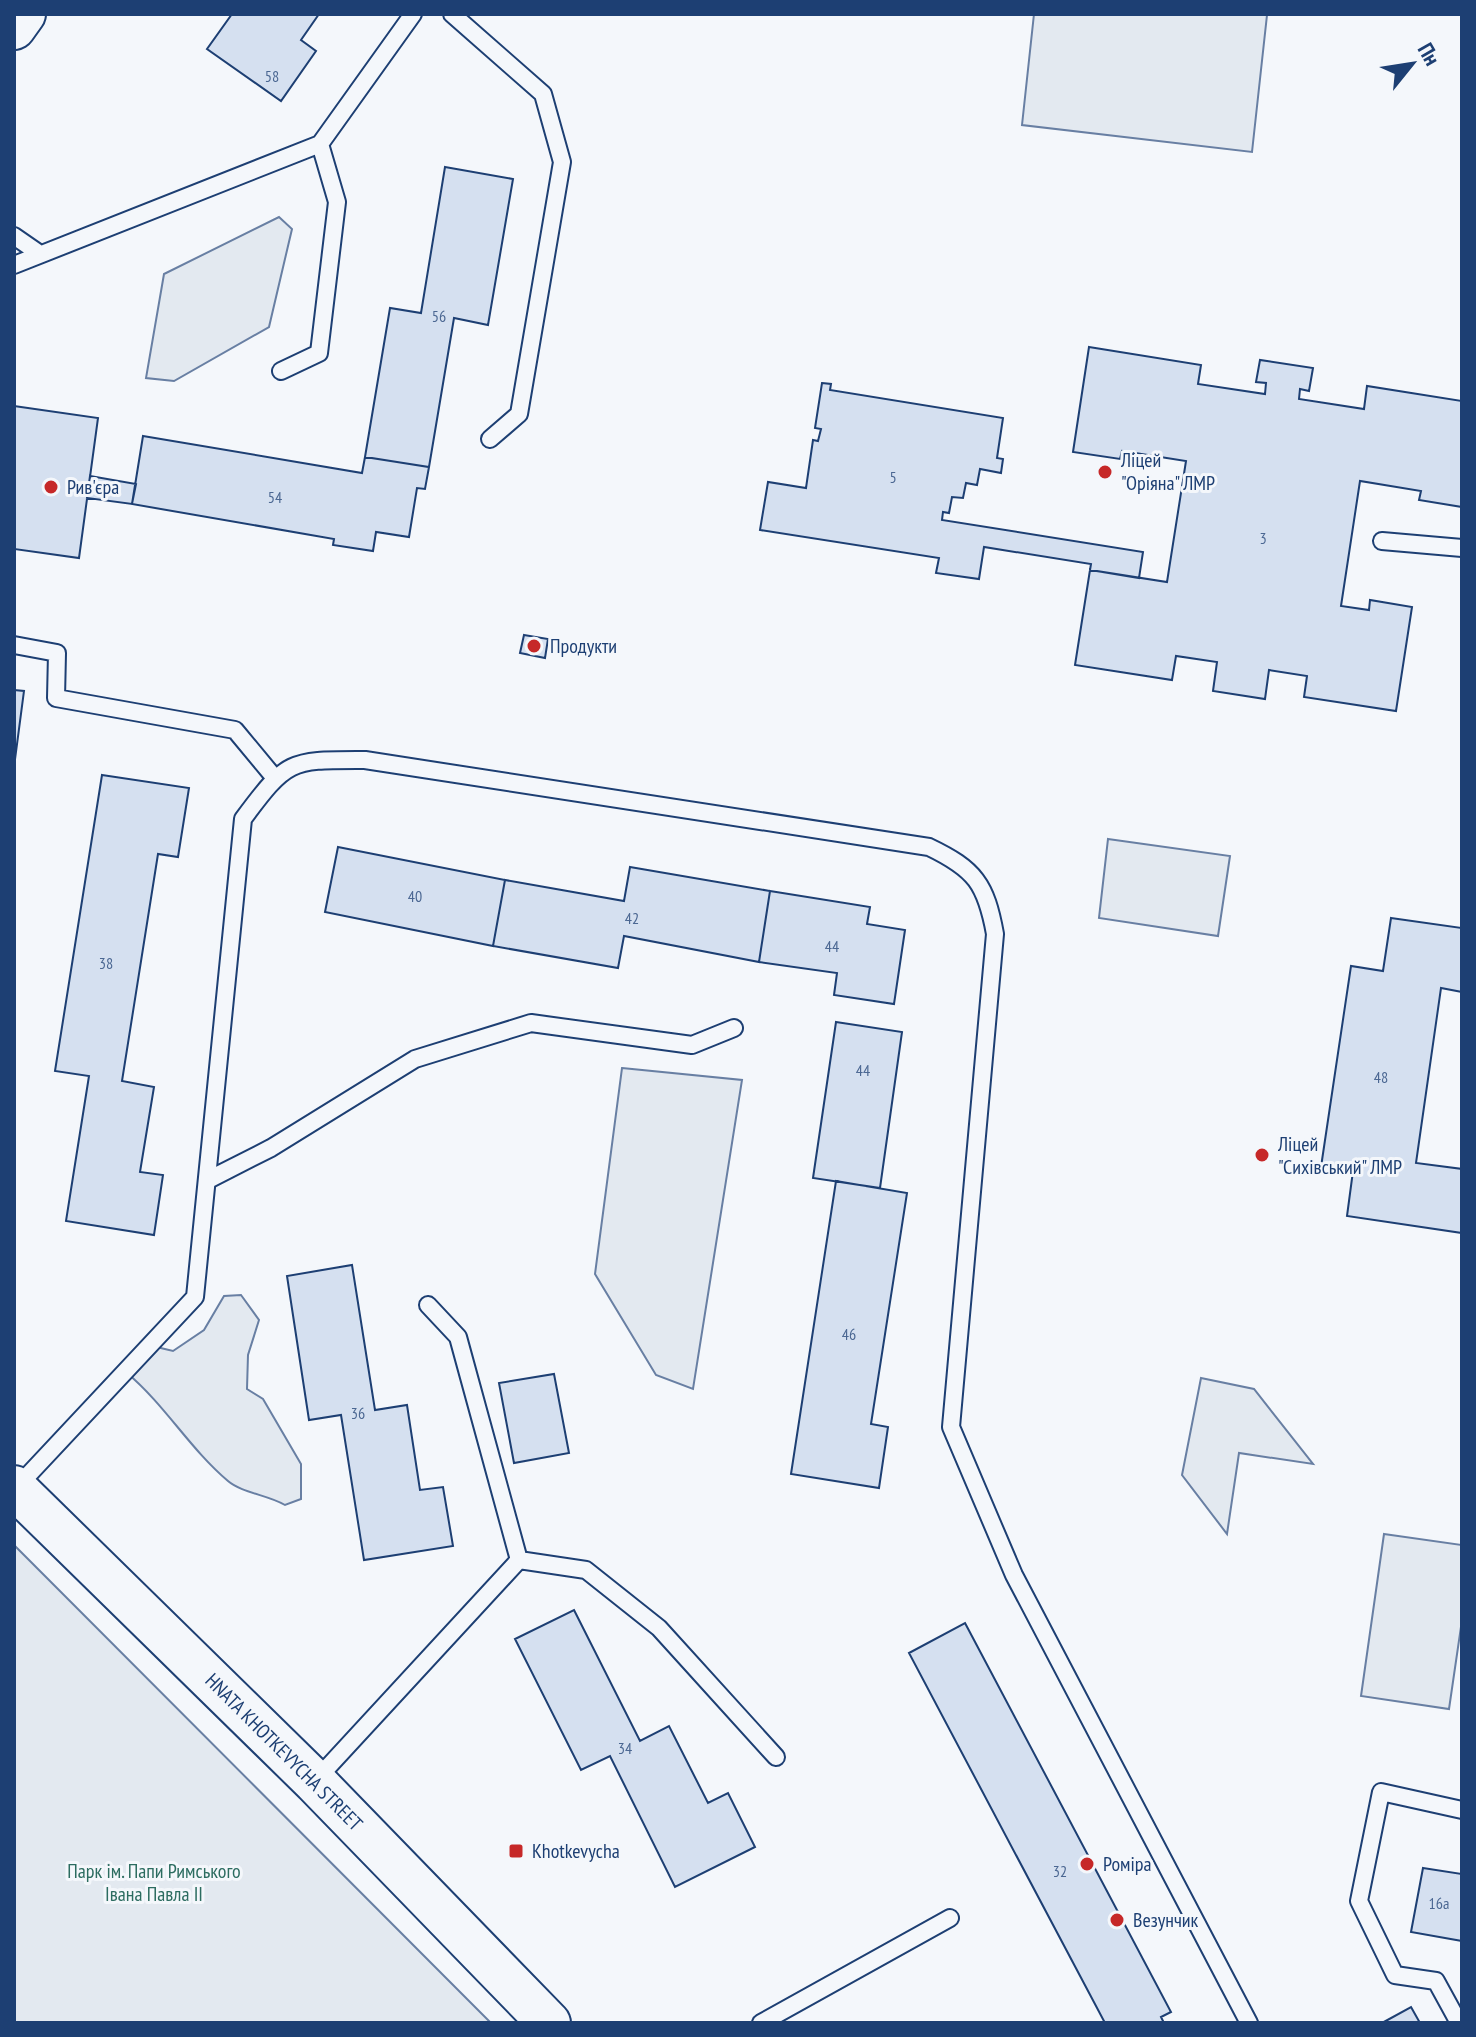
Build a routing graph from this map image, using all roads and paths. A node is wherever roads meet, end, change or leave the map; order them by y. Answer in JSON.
{"nodes":[{"id":1,"x":24,"y":14,"type":"edge"},
{"id":2,"x":413,"y":14,"type":"edge"},
{"id":3,"x":452,"y":14,"type":"edge"},
{"id":4,"x":14,"y":28,"type":"edge"},
{"id":5,"x":320,"y":144,"type":"junction"},
{"id":6,"x":14,"y":236,"type":"edge"},
{"id":7,"x":40,"y":254,"type":"junction"},
{"id":8,"x":14,"y":265,"type":"edge"},
{"id":9,"x":281,"y":371,"type":"dead end"},
{"id":10,"x":490,"y":439,"type":"dead end"},
{"id":11,"x":1382,"y":541,"type":"dead end"},
{"id":12,"x":1462,"y":548,"type":"edge"},
{"id":13,"x":14,"y":645,"type":"edge"},
{"id":14,"x":274,"y":777,"type":"junction"},
{"id":15,"x":734,"y":1028,"type":"dead end"},
{"id":16,"x":208,"y":1180,"type":"junction"},
{"id":17,"x":428,"y":1305,"type":"dead end"},
{"id":18,"x":14,"y":1488,"type":"edge"},
{"id":19,"x":519,"y":1560,"type":"junction"},
{"id":20,"x":776,"y":1757,"type":"dead end"},
{"id":21,"x":315,"y":1782,"type":"junction"},
{"id":22,"x":1462,"y":1810,"type":"edge"},
{"id":23,"x":950,"y":1918,"type":"dead end"},
{"id":24,"x":549,"y":2023,"type":"edge"},
{"id":25,"x":761,"y":2023,"type":"edge"},
{"id":26,"x":1249,"y":2023,"type":"edge"},
{"id":27,"x":1459,"y":2023,"type":"edge"}],
"edges":[{"from":1,"to":4,"type":"street"},
{"from":2,"to":5,"type":"lane"},
{"from":3,"to":10,"type":"lane"},
{"from":5,"to":7,"type":"lane"},
{"from":5,"to":9,"type":"lane"},
{"from":6,"to":7,"type":"lane"},
{"from":7,"to":8,"type":"lane"},
{"from":11,"to":12,"type":"lane"},
{"from":13,"to":14,"type":"lane"},
{"from":14,"to":16,"type":"lane"},
{"from":14,"to":26,"type":"lane"},
{"from":15,"to":16,"type":"lane"},
{"from":16,"to":18,"type":"lane"},
{"from":17,"to":19,"type":"lane"},
{"from":18,"to":21,"type":"street","name":"HNATA KHOTKEVYCHA STREET"},
{"from":19,"to":20,"type":"lane"},
{"from":19,"to":21,"type":"lane"},
{"from":21,"to":24,"type":"street","name":"HNATA KHOTKEVYCHA STREET"},
{"from":22,"to":27,"type":"lane"},
{"from":23,"to":25,"type":"lane"}]}
